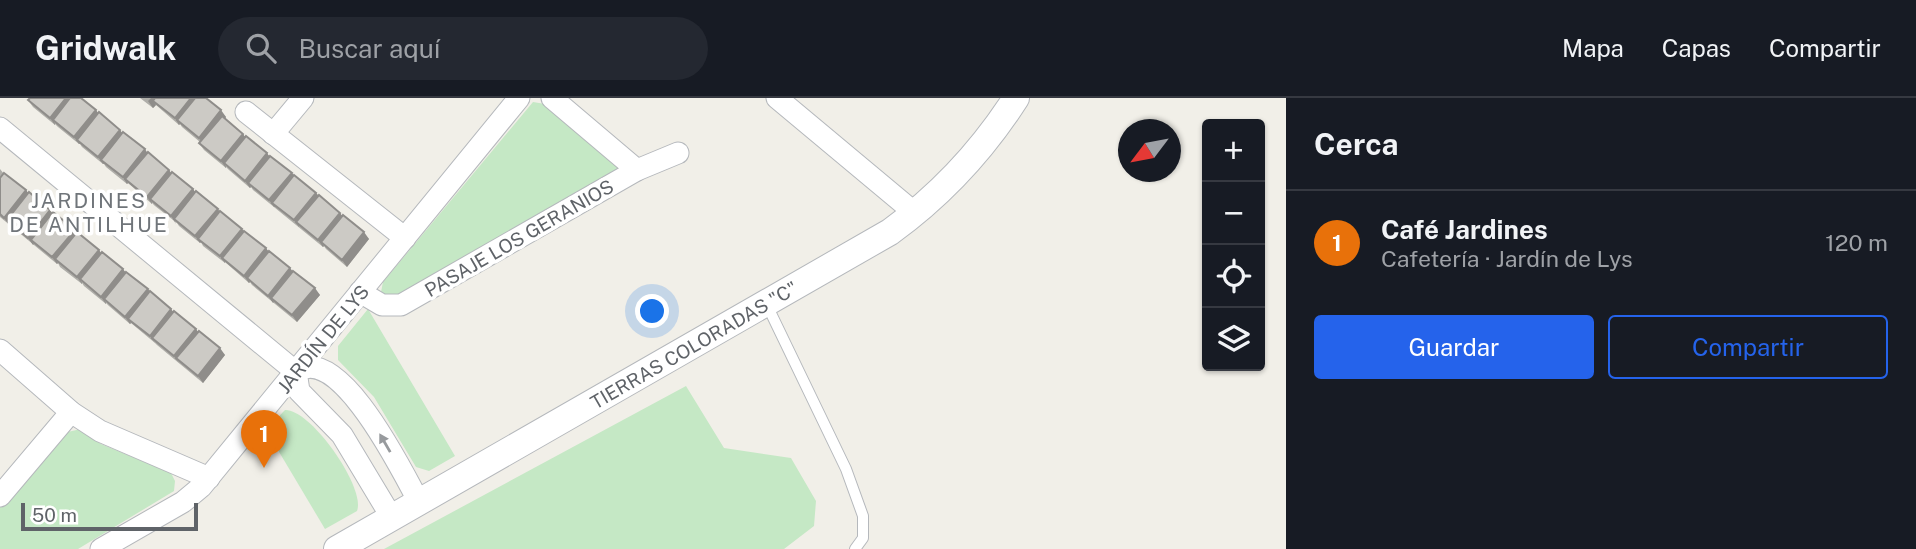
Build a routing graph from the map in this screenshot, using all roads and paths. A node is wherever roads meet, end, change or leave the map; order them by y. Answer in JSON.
{"nodes":[{"id":1,"x":303,"y":98,"type":"edge"},
{"id":2,"x":519,"y":98,"type":"edge"},
{"id":3,"x":552,"y":98,"type":"edge"},
{"id":4,"x":777,"y":98,"type":"edge"},
{"id":5,"x":1016,"y":98,"type":"edge"},
{"id":6,"x":246,"y":112,"type":"dead end"},
{"id":7,"x":0,"y":128,"type":"edge"},
{"id":8,"x":273,"y":134,"type":"junction"},
{"id":9,"x":678,"y":153,"type":"dead end"},
{"id":10,"x":637,"y":170,"type":"junction"},
{"id":11,"x":916,"y":214,"type":"junction"},
{"id":12,"x":405,"y":238,"type":"junction"},
{"id":13,"x":360,"y":292,"type":"junction"},
{"id":14,"x":766,"y":303,"type":"junction"},
{"id":15,"x":0,"y":350,"type":"edge"},
{"id":16,"x":296,"y":372,"type":"junction"},
{"id":17,"x":71,"y":412,"type":"junction"},
{"id":18,"x":209,"y":478,"type":"junction"},
{"id":19,"x":0,"y":496,"type":"edge"},
{"id":20,"x":419,"y":502,"type":"junction"},
{"id":21,"x":392,"y":517,"type":"junction"},
{"id":22,"x":101,"y":549,"type":"edge"},
{"id":23,"x":337,"y":549,"type":"edge"},
{"id":24,"x":855,"y":549,"type":"edge"}],
"edges":[{"from":1,"to":8,"type":"street"},
{"from":2,"to":12,"type":"street","name":"JARDÍN DE LYS"},
{"from":3,"to":10,"type":"street"},
{"from":4,"to":11,"type":"street"},
{"from":5,"to":11,"type":"street","name":"TIERRAS COLORADAS \"C\""},
{"from":6,"to":8,"type":"street"},
{"from":7,"to":16,"type":"street"},
{"from":8,"to":12,"type":"street"},
{"from":9,"to":10,"type":"street","name":"PASAJE LOS GERANIOS"},
{"from":10,"to":13,"type":"street","name":"PASAJE LOS GERANIOS"},
{"from":11,"to":14,"type":"street","name":"TIERRAS COLORADAS \"C\""},
{"from":12,"to":13,"type":"street","name":"JARDÍN DE LYS"},
{"from":13,"to":16,"type":"street","name":"JARDÍN DE LYS"},
{"from":14,"to":20,"type":"street","name":"TIERRAS COLORADAS \"C\""},
{"from":14,"to":24,"type":"lane"},
{"from":15,"to":17,"type":"street"},
{"from":16,"to":18,"type":"street","name":"JARDÍN DE LYS"},
{"from":20,"to":16,"type":"street","one_way":true},
{"from":16,"to":21,"type":"street"},
{"from":17,"to":18,"type":"street"},
{"from":17,"to":19,"type":"street"},
{"from":18,"to":22,"type":"street","name":"JARDÍN DE LYS"},
{"from":20,"to":21,"type":"street","name":"TIERRAS COLORADAS \"C\""},
{"from":21,"to":23,"type":"street","name":"TIERRAS COLORADAS \"C\""}]}
